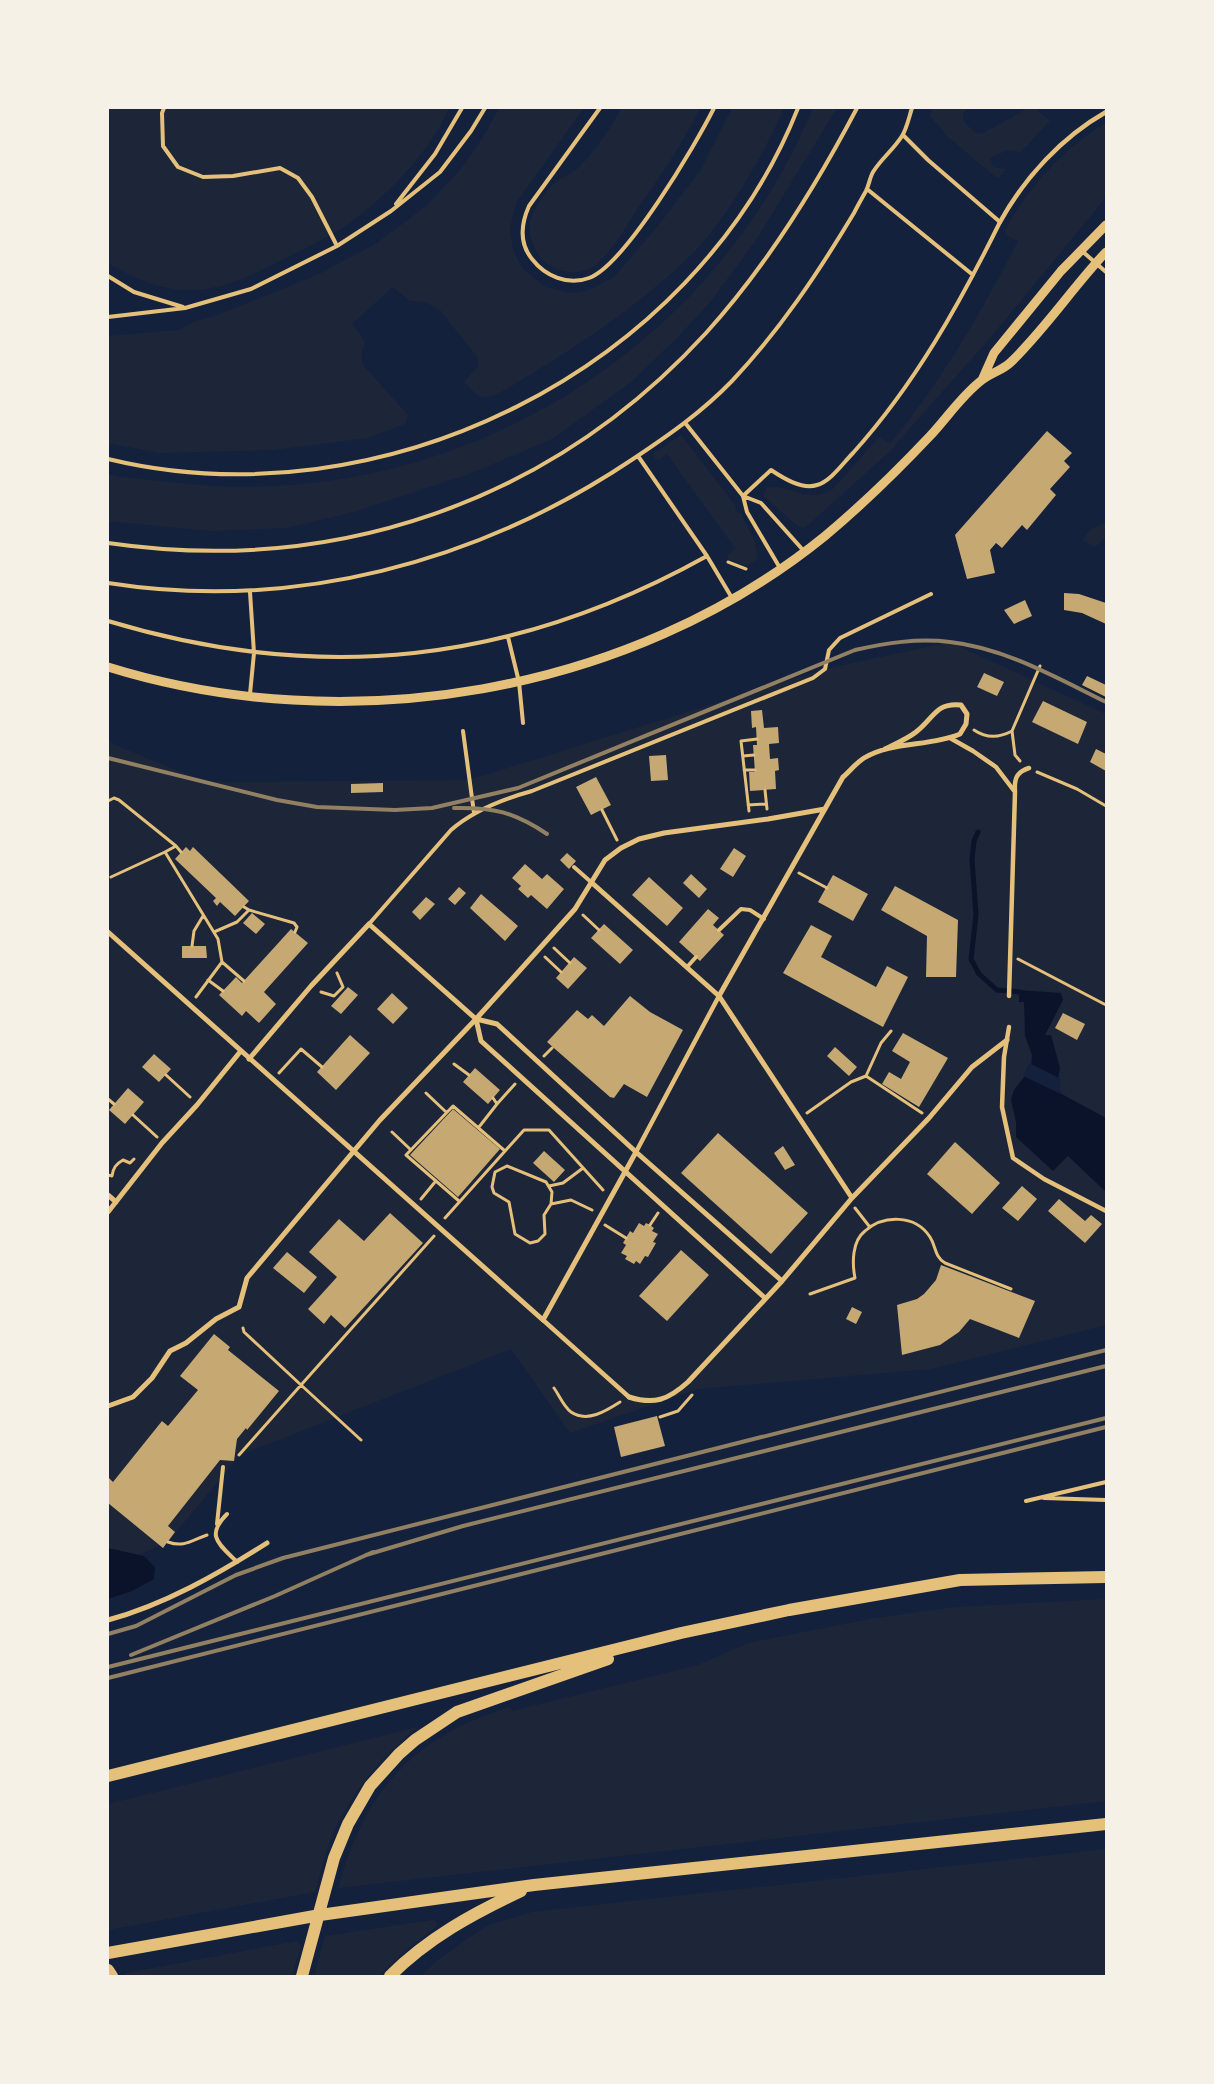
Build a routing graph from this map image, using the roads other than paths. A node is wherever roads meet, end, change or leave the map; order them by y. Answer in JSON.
{"nodes":[{"id":1,"x":164,"y":108,"type":"edge"},
{"id":2,"x":462,"y":108,"type":"edge"},
{"id":3,"x":485,"y":108,"type":"edge"},
{"id":4,"x":600,"y":108,"type":"edge"},
{"id":5,"x":714,"y":108,"type":"edge"},
{"id":6,"x":798,"y":108,"type":"edge"},
{"id":7,"x":857,"y":108,"type":"edge"},
{"id":8,"x":912,"y":108,"type":"edge"},
{"id":9,"x":1106,"y":112,"type":"edge"},
{"id":10,"x":903,"y":135,"type":"junction"},
{"id":11,"x":867,"y":189,"type":"junction"},
{"id":12,"x":390,"y":211,"type":"junction"},
{"id":13,"x":1000,"y":222,"type":"junction"},
{"id":14,"x":1106,"y":225,"type":"edge"},
{"id":15,"x":337,"y":246,"type":"junction"},
{"id":16,"x":1082,"y":251,"type":"junction"},
{"id":17,"x":1106,"y":252,"type":"edge"},
{"id":18,"x":1096,"y":263,"type":"junction"},
{"id":19,"x":1106,"y":272,"type":"edge"},
{"id":20,"x":973,"y":275,"type":"junction"},
{"id":21,"x":108,"y":276,"type":"edge"},
{"id":22,"x":185,"y":308,"type":"junction"},
{"id":23,"x":108,"y":317,"type":"edge"},
{"id":24,"x":982,"y":380,"type":"junction"},
{"id":25,"x":686,"y":424,"type":"junction"},
{"id":26,"x":638,"y":456,"type":"junction"},
{"id":27,"x":108,"y":459,"type":"edge"},
{"id":28,"x":743,"y":496,"type":"junction"},
{"id":29,"x":108,"y":543,"type":"edge"},
{"id":30,"x":804,"y":552,"type":"junction"},
{"id":31,"x":707,"y":556,"type":"junction"},
{"id":32,"x":780,"y":568,"type":"junction"},
{"id":33,"x":108,"y":583,"type":"edge"},
{"id":34,"x":250,"y":592,"type":"junction"},
{"id":35,"x":931,"y":594,"type":"dead end"},
{"id":36,"x":732,"y":598,"type":"junction"},
{"id":37,"x":108,"y":621,"type":"edge"},
{"id":38,"x":508,"y":637,"type":"junction"},
{"id":39,"x":254,"y":653,"type":"junction"},
{"id":40,"x":108,"y":667,"type":"edge"},
{"id":41,"x":519,"y":682,"type":"junction"},
{"id":42,"x":250,"y":696,"type":"junction"},
{"id":43,"x":523,"y":723,"type":"dead end"},
{"id":44,"x":463,"y":731,"type":"dead end"},
{"id":45,"x":950,"y":738,"type":"junction"},
{"id":46,"x":884,"y":749,"type":"junction"},
{"id":47,"x":1029,"y":768,"type":"road end"},
{"id":48,"x":1015,"y":792,"type":"junction"},
{"id":49,"x":825,"y":809,"type":"junction"},
{"id":50,"x":474,"y":813,"type":"junction"},
{"id":51,"x":574,"y":867,"type":"dead end"},
{"id":52,"x":591,"y":882,"type":"junction"},
{"id":53,"x":764,"y":919,"type":"junction"},
{"id":54,"x":369,"y":924,"type":"junction"},
{"id":55,"x":719,"y":930,"type":"dead end"},
{"id":56,"x":108,"y":932,"type":"edge"},
{"id":57,"x":696,"y":957,"type":"dead end"},
{"id":58,"x":688,"y":966,"type":"junction"},
{"id":59,"x":719,"y":996,"type":"junction"},
{"id":60,"x":1009,"y":996,"type":"dead end"},
{"id":61,"x":476,"y":1020,"type":"junction"},
{"id":62,"x":1009,"y":1027,"type":"dead end"},
{"id":63,"x":1007,"y":1040,"type":"junction"},
{"id":64,"x":240,"y":1052,"type":"junction"},
{"id":65,"x":249,"y":1059,"type":"junction"},
{"id":66,"x":354,"y":1151,"type":"junction"},
{"id":67,"x":636,"y":1152,"type":"junction"},
{"id":68,"x":624,"y":1171,"type":"junction"},
{"id":69,"x":108,"y":1195,"type":"edge"},
{"id":70,"x":851,"y":1200,"type":"junction"},
{"id":71,"x":116,"y":1202,"type":"junction"},
{"id":72,"x":1106,"y":1211,"type":"edge"},
{"id":73,"x":108,"y":1212,"type":"edge"},
{"id":74,"x":782,"y":1281,"type":"junction"},
{"id":75,"x":766,"y":1298,"type":"junction"},
{"id":76,"x":544,"y":1320,"type":"junction"},
{"id":77,"x":629,"y":1397,"type":"joint"},
{"id":78,"x":108,"y":1406,"type":"edge"},
{"id":79,"x":223,"y":1467,"type":"dead end"},
{"id":80,"x":1106,"y":1482,"type":"edge"},
{"id":81,"x":1041,"y":1498,"type":"junction"},
{"id":82,"x":1106,"y":1500,"type":"edge"},
{"id":83,"x":1026,"y":1501,"type":"dead end"},
{"id":84,"x":227,"y":1514,"type":"dead end"},
{"id":85,"x":217,"y":1524,"type":"junction"},
{"id":86,"x":267,"y":1543,"type":"dead end"},
{"id":87,"x":236,"y":1562,"type":"junction"},
{"id":88,"x":1106,"y":1577,"type":"edge"},
{"id":89,"x":108,"y":1620,"type":"edge"},
{"id":90,"x":681,"y":1633,"type":"junction"},
{"id":91,"x":108,"y":1776,"type":"edge"},
{"id":92,"x":1106,"y":1824,"type":"edge"},
{"id":93,"x":534,"y":1885,"type":"junction"},
{"id":94,"x":320,"y":1915,"type":"junction"},
{"id":95,"x":108,"y":1953,"type":"edge"},
{"id":96,"x":108,"y":1970,"type":"edge"},
{"id":97,"x":112,"y":1976,"type":"edge"},
{"id":98,"x":302,"y":1976,"type":"edge"},
{"id":99,"x":390,"y":1976,"type":"edge"}],
"edges":[{"from":1,"to":15,"type":"lane"},
{"from":2,"to":12,"type":"lane"},
{"from":3,"to":12,"type":"lane"},
{"from":4,"to":5,"type":"lane"},
{"from":6,"to":27,"type":"lane"},
{"from":7,"to":29,"type":"lane"},
{"from":8,"to":10,"type":"lane"},
{"from":9,"to":13,"type":"street"},
{"from":10,"to":11,"type":"lane"},
{"from":10,"to":13,"type":"lane"},
{"from":11,"to":20,"type":"lane"},
{"from":11,"to":25,"type":"lane"},
{"from":12,"to":15,"type":"lane"},
{"from":13,"to":20,"type":"lane"},
{"from":14,"to":16,"type":"street"},
{"from":15,"to":22,"type":"lane"},
{"from":16,"to":18,"type":"lane"},
{"from":16,"to":24,"type":"street"},
{"from":17,"to":18,"type":"street"},
{"from":18,"to":19,"type":"lane"},
{"from":18,"to":24,"type":"street"},
{"from":20,"to":28,"type":"lane"},
{"from":21,"to":22,"type":"lane"},
{"from":22,"to":23,"type":"lane"},
{"from":24,"to":30,"type":"street"},
{"from":25,"to":26,"type":"lane"},
{"from":25,"to":28,"type":"lane"},
{"from":26,"to":31,"type":"lane"},
{"from":26,"to":34,"type":"lane"},
{"from":28,"to":30,"type":"lane"},
{"from":28,"to":32,"type":"lane"},
{"from":30,"to":32,"type":"street"},
{"from":31,"to":36,"type":"lane"},
{"from":31,"to":38,"type":"lane"},
{"from":32,"to":36,"type":"street"},
{"from":33,"to":34,"type":"lane"},
{"from":34,"to":39,"type":"lane"},
{"from":35,"to":50,"type":"lane"},
{"from":36,"to":41,"type":"street"},
{"from":37,"to":39,"type":"lane"},
{"from":38,"to":39,"type":"lane"},
{"from":38,"to":41,"type":"lane"},
{"from":39,"to":42,"type":"lane"},
{"from":40,"to":42,"type":"street"},
{"from":41,"to":42,"type":"street"},
{"from":41,"to":43,"type":"lane"},
{"from":44,"to":50,"type":"lane"},
{"from":45,"to":46,"type":"street"},
{"from":45,"to":46,"type":"street"},
{"from":45,"to":48,"type":"street"},
{"from":46,"to":49,"type":"street"},
{"from":47,"to":48,"type":"street"},
{"from":48,"to":60,"type":"street"},
{"from":49,"to":52,"type":"street"},
{"from":49,"to":53,"type":"street"},
{"from":50,"to":54,"type":"lane"},
{"from":51,"to":52,"type":"lane"},
{"from":52,"to":58,"type":"street"},
{"from":52,"to":61,"type":"street"},
{"from":53,"to":55,"type":"lane"},
{"from":53,"to":59,"type":"street"},
{"from":54,"to":61,"type":"street"},
{"from":54,"to":65,"type":"street"},
{"from":56,"to":64,"type":"street"},
{"from":57,"to":58,"type":"lane"},
{"from":58,"to":59,"type":"street"},
{"from":59,"to":67,"type":"street"},
{"from":59,"to":70,"type":"street"},
{"from":61,"to":66,"type":"street"},
{"from":61,"to":67,"type":"street"},
{"from":61,"to":68,"type":"street"},
{"from":62,"to":63,"type":"street"},
{"from":63,"to":70,"type":"street"},
{"from":63,"to":72,"type":"street"},
{"from":64,"to":65,"type":"street"},
{"from":64,"to":71,"type":"street"},
{"from":65,"to":66,"type":"street"},
{"from":66,"to":76,"type":"street"},
{"from":66,"to":78,"type":"street"},
{"from":67,"to":68,"type":"street"},
{"from":67,"to":74,"type":"street"},
{"from":68,"to":75,"type":"street"},
{"from":68,"to":76,"type":"street"},
{"from":69,"to":71,"type":"street"},
{"from":70,"to":74,"type":"street"},
{"from":71,"to":73,"type":"street"},
{"from":74,"to":75,"type":"street"},
{"from":75,"to":77,"type":"street"},
{"from":76,"to":77,"type":"street"},
{"from":79,"to":85,"type":"lane"},
{"from":80,"to":81,"type":"lane"},
{"from":81,"to":82,"type":"lane"},
{"from":81,"to":83,"type":"lane"},
{"from":84,"to":85,"type":"lane"},
{"from":85,"to":87,"type":"lane"},
{"from":86,"to":87,"type":"street"},
{"from":87,"to":89,"type":"street"},
{"from":88,"to":90,"type":"main road"},
{"from":90,"to":91,"type":"main road"},
{"from":90,"to":94,"type":"main road"},
{"from":92,"to":93,"type":"main road"},
{"from":93,"to":94,"type":"main road"},
{"from":93,"to":99,"type":"main road"},
{"from":94,"to":95,"type":"main road"},
{"from":94,"to":98,"type":"main road"},
{"from":96,"to":97,"type":"main road"}]}
